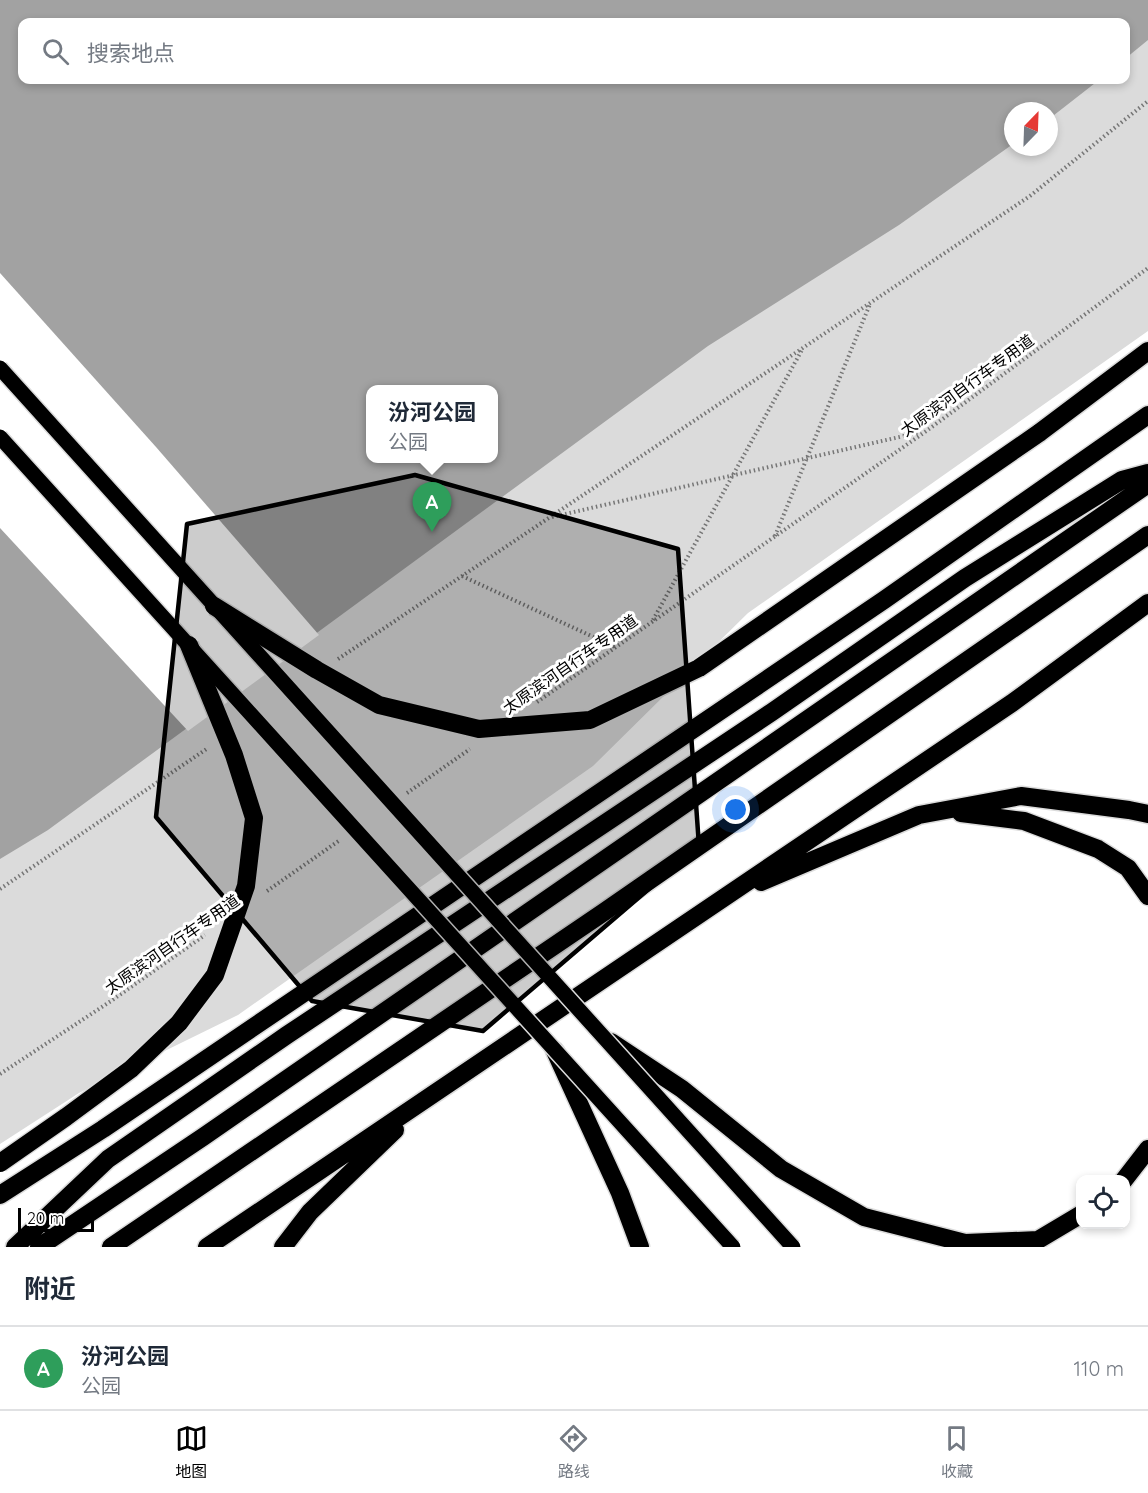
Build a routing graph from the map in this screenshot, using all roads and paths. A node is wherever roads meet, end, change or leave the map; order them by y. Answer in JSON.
{"nodes":[{"id":1,"x":1148,"y":101,"type":"edge"},
{"id":2,"x":1148,"y":268,"type":"edge"},
{"id":3,"x":871,"y":302,"type":"junction"},
{"id":4,"x":803,"y":347,"type":"junction"},
{"id":5,"x":1148,"y":351,"type":"edge"},
{"id":6,"x":0,"y":368,"type":"edge"},
{"id":7,"x":1148,"y":415,"type":"edge"},
{"id":8,"x":925,"y":432,"type":"junction"},
{"id":9,"x":0,"y":437,"type":"edge"},
{"id":10,"x":806,"y":459,"type":"junction"},
{"id":11,"x":1148,"y":473,"type":"edge"},
{"id":12,"x":733,"y":476,"type":"junction"},
{"id":13,"x":1148,"y":484,"type":"edge"},
{"id":14,"x":547,"y":519,"type":"junction"},
{"id":15,"x":1148,"y":535,"type":"edge"},
{"id":16,"x":774,"y":536,"type":"junction"},
{"id":17,"x":462,"y":575,"type":"junction"},
{"id":18,"x":1148,"y":603,"type":"edge"},
{"id":19,"x":214,"y":606,"type":"junction"},
{"id":20,"x":653,"y":620,"type":"junction"},
{"id":21,"x":189,"y":645,"type":"junction"},
{"id":22,"x":615,"y":647,"type":"junction"},
{"id":23,"x":334,"y":662,"type":"dead end"},
{"id":24,"x":527,"y":709,"type":"dead end"},
{"id":25,"x":216,"y":742,"type":"dead end"},
{"id":26,"x":479,"y":743,"type":"dead end"},
{"id":27,"x":401,"y":797,"type":"dead end"},
{"id":28,"x":944,"y":810,"type":"junction"},
{"id":29,"x":1148,"y":814,"type":"edge"},
{"id":30,"x":343,"y":838,"type":"dead end"},
{"id":31,"x":0,"y":889,"type":"edge"},
{"id":32,"x":266,"y":892,"type":"dead end"},
{"id":33,"x":1148,"y":896,"type":"edge"},
{"id":34,"x":723,"y":897,"type":"junction"},
{"id":35,"x":208,"y":933,"type":"dead end"},
{"id":36,"x":603,"y":1037,"type":"junction"},
{"id":37,"x":554,"y":1049,"type":"junction"},
{"id":38,"x":0,"y":1074,"type":"edge"},
{"id":39,"x":431,"y":1095,"type":"junction"},
{"id":40,"x":1148,"y":1149,"type":"edge"},
{"id":41,"x":0,"y":1163,"type":"edge"},
{"id":42,"x":1127,"y":1175,"type":"edge"},
{"id":43,"x":0,"y":1195,"type":"edge"},
{"id":44,"x":1076,"y":1217,"type":"edge"},
{"id":45,"x":15,"y":1247,"type":"edge"},
{"id":46,"x":39,"y":1247,"type":"edge"},
{"id":47,"x":111,"y":1247,"type":"edge"},
{"id":48,"x":207,"y":1247,"type":"edge"},
{"id":49,"x":283,"y":1247,"type":"edge"},
{"id":50,"x":640,"y":1247,"type":"edge"},
{"id":51,"x":733,"y":1247,"type":"edge"},
{"id":52,"x":793,"y":1247,"type":"edge"}],
"edges":[{"from":1,"to":3,"type":"path"},
{"from":2,"to":8,"type":"path","name":"太原滨河自行车专用道"},
{"from":3,"to":4,"type":"path"},
{"from":3,"to":10,"type":"path"},
{"from":4,"to":12,"type":"path"},
{"from":4,"to":14,"type":"path"},
{"from":5,"to":19,"type":"highway","bridge":true},
{"from":6,"to":19,"type":"main road","bridge":true},
{"from":7,"to":43,"type":"highway"},
{"from":8,"to":10,"type":"path"},
{"from":8,"to":16,"type":"path","name":"太原滨河自行车专用道"},
{"from":9,"to":21,"type":"main road","bridge":true},
{"from":10,"to":12,"type":"path"},
{"from":10,"to":16,"type":"path"},
{"from":11,"to":45,"type":"highway"},
{"from":12,"to":14,"type":"path"},
{"from":12,"to":20,"type":"path"},
{"from":13,"to":46,"type":"highway"},
{"from":14,"to":17,"type":"path"},
{"from":15,"to":47,"type":"highway"},
{"from":16,"to":20,"type":"path","name":"太原滨河自行车专用道"},
{"from":17,"to":22,"type":"path"},
{"from":17,"to":23,"type":"path"},
{"from":18,"to":34,"type":"highway"},
{"from":19,"to":36,"type":"main road","bridge":true},
{"from":20,"to":22,"type":"path","name":"太原滨河自行车专用道"},
{"from":21,"to":37,"type":"main road","bridge":true},
{"from":21,"to":41,"type":"highway","bridge":true},
{"from":22,"to":24,"type":"path","name":"太原滨河自行车专用道"},
{"from":25,"to":31,"type":"path"},
{"from":26,"to":27,"type":"path"},
{"from":28,"to":29,"type":"highway"},
{"from":28,"to":33,"type":"highway"},
{"from":28,"to":34,"type":"highway"},
{"from":30,"to":32,"type":"path"},
{"from":34,"to":39,"type":"highway"},
{"from":35,"to":38,"type":"path","name":"太原滨河自行车专用道"},
{"from":36,"to":44,"type":"highway","bridge":true},
{"from":36,"to":52,"type":"main road","bridge":true},
{"from":37,"to":50,"type":"highway","bridge":true},
{"from":37,"to":51,"type":"main road","bridge":true},
{"from":39,"to":48,"type":"highway"},
{"from":39,"to":49,"type":"highway"},
{"from":40,"to":42,"type":"highway"}]}
